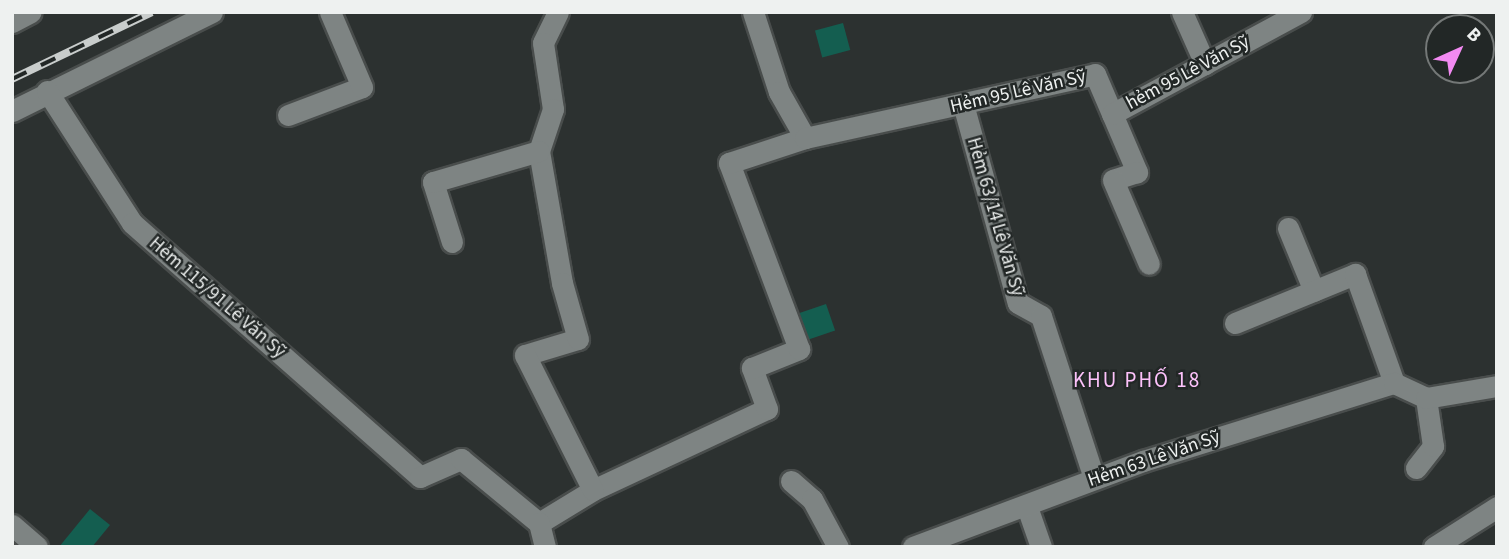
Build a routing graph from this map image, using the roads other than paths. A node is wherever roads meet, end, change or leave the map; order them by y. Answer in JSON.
{"nodes":[{"id":1,"x":31,"y":12,"type":"edge"},
{"id":2,"x":212,"y":12,"type":"edge"},
{"id":3,"x":330,"y":12,"type":"edge"},
{"id":4,"x":558,"y":12,"type":"edge"},
{"id":5,"x":753,"y":12,"type":"edge"},
{"id":6,"x":1182,"y":12,"type":"edge"},
{"id":7,"x":1301,"y":12,"type":"edge"},
{"id":8,"x":12,"y":22,"type":"edge"},
{"id":9,"x":1205,"y":64,"type":"junction"},
{"id":10,"x":47,"y":91,"type":"junction"},
{"id":11,"x":962,"y":104,"type":"junction"},
{"id":12,"x":12,"y":111,"type":"edge"},
{"id":13,"x":1112,"y":114,"type":"junction"},
{"id":14,"x":288,"y":115,"type":"dead end"},
{"id":15,"x":805,"y":138,"type":"junction"},
{"id":16,"x":540,"y":151,"type":"junction"},
{"id":17,"x":1288,"y":228,"type":"dead end"},
{"id":18,"x":452,"y":242,"type":"dead end"},
{"id":19,"x":1149,"y":264,"type":"dead end"},
{"id":20,"x":1314,"y":291,"type":"junction"},
{"id":21,"x":1235,"y":323,"type":"dead end"},
{"id":22,"x":1394,"y":383,"type":"junction"},
{"id":23,"x":1497,"y":386,"type":"edge"},
{"id":24,"x":1426,"y":398,"type":"junction"},
{"id":25,"x":1416,"y":468,"type":"dead end"},
{"id":26,"x":1094,"y":478,"type":"junction"},
{"id":27,"x":790,"y":481,"type":"dead end"},
{"id":28,"x":593,"y":490,"type":"junction"},
{"id":29,"x":1497,"y":507,"type":"edge"},
{"id":30,"x":1027,"y":508,"type":"junction"},
{"id":31,"x":539,"y":523,"type":"junction"},
{"id":32,"x":12,"y":525,"type":"edge"},
{"id":33,"x":921,"y":545,"type":"edge"},
{"id":34,"x":37,"y":547,"type":"edge"},
{"id":35,"x":545,"y":547,"type":"edge"},
{"id":36,"x":838,"y":547,"type":"edge"},
{"id":37,"x":1041,"y":547,"type":"edge"},
{"id":38,"x":1434,"y":547,"type":"edge"}],
"edges":[{"from":1,"to":8,"type":"street"},
{"from":2,"to":10,"type":"street"},
{"from":3,"to":14,"type":"street"},
{"from":4,"to":16,"type":"street"},
{"from":5,"to":15,"type":"street"},
{"from":6,"to":9,"type":"street","name":"Hẻm 95 Lê Văn Sỹ"},
{"from":7,"to":9,"type":"street","name":"hẻm 95 Lê Văn Sỹ"},
{"from":9,"to":13,"type":"street","name":"hẻm 95 Lê Văn Sỹ"},
{"from":10,"to":12,"type":"street"},
{"from":10,"to":31,"type":"street","name":"Hẻm 115/91 Lê Văn Sỹ"},
{"from":11,"to":13,"type":"street","name":"Hẻm 95 Lê Văn Sỹ"},
{"from":11,"to":15,"type":"street","name":"Hẻm 95 Lê Văn Sỹ"},
{"from":11,"to":26,"type":"street","name":"Hẻm 63/14 Lê Văn Sỹ"},
{"from":13,"to":19,"type":"street","name":"Hẻm 95 Lê Văn Sỹ"},
{"from":15,"to":28,"type":"street","name":"Hẻm 95 Lê Văn Sỹ"},
{"from":16,"to":18,"type":"street"},
{"from":16,"to":28,"type":"street"},
{"from":17,"to":20,"type":"street"},
{"from":20,"to":21,"type":"street"},
{"from":20,"to":22,"type":"street"},
{"from":22,"to":24,"type":"street"},
{"from":22,"to":26,"type":"street","name":"Hẻm 63 Lê Văn Sỹ"},
{"from":23,"to":24,"type":"street"},
{"from":24,"to":25,"type":"street"},
{"from":26,"to":30,"type":"street","name":"Hẻm 63 Lê Văn Sỹ"},
{"from":27,"to":36,"type":"street"},
{"from":28,"to":31,"type":"street"},
{"from":29,"to":38,"type":"street"},
{"from":30,"to":33,"type":"street","name":"Hẻm 63 Lê Văn Sỹ"},
{"from":30,"to":37,"type":"street"},
{"from":31,"to":35,"type":"street"},
{"from":32,"to":34,"type":"street"}]}
